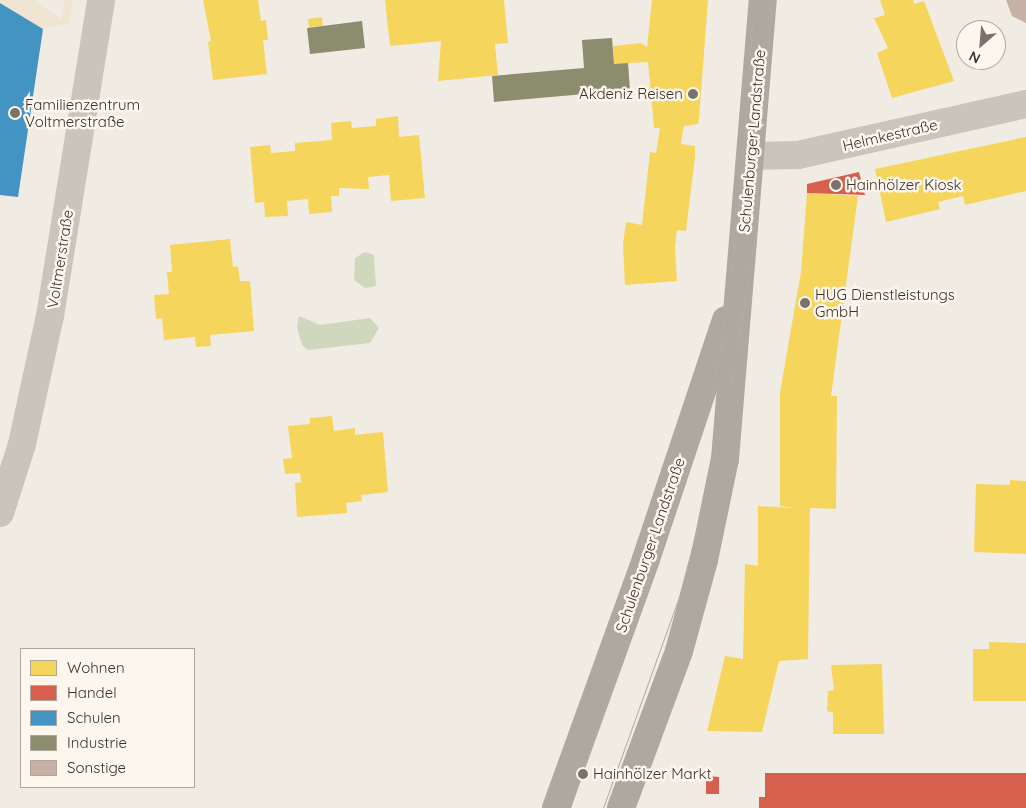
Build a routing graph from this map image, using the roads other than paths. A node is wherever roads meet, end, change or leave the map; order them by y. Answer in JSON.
{"nodes":[{"id":1,"x":101,"y":0,"type":"edge"},
{"id":2,"x":763,"y":0,"type":"edge"},
{"id":3,"x":1026,"y":104,"type":"edge"},
{"id":4,"x":752,"y":156,"type":"junction"},
{"id":5,"x":739,"y":281,"type":"junction"},
{"id":6,"x":0,"y":513,"type":"edge"},
{"id":7,"x":556,"y":808,"type":"edge"},
{"id":8,"x":621,"y":808,"type":"edge"}],
"edges":[{"from":1,"to":6,"type":"street","name":"Voltmerstraße"},
{"from":2,"to":4,"type":"main road","name":"Schulenburger Landstraße"},
{"from":3,"to":4,"type":"street","name":"Helmkestraße"},
{"from":4,"to":5,"type":"main road","name":"Schulenburger Landstraße"},
{"from":5,"to":7,"type":"main road","name":"Schulenburger Landstraße"},
{"from":5,"to":8,"type":"main road","name":"Schulenburger Landstraße"}]}
